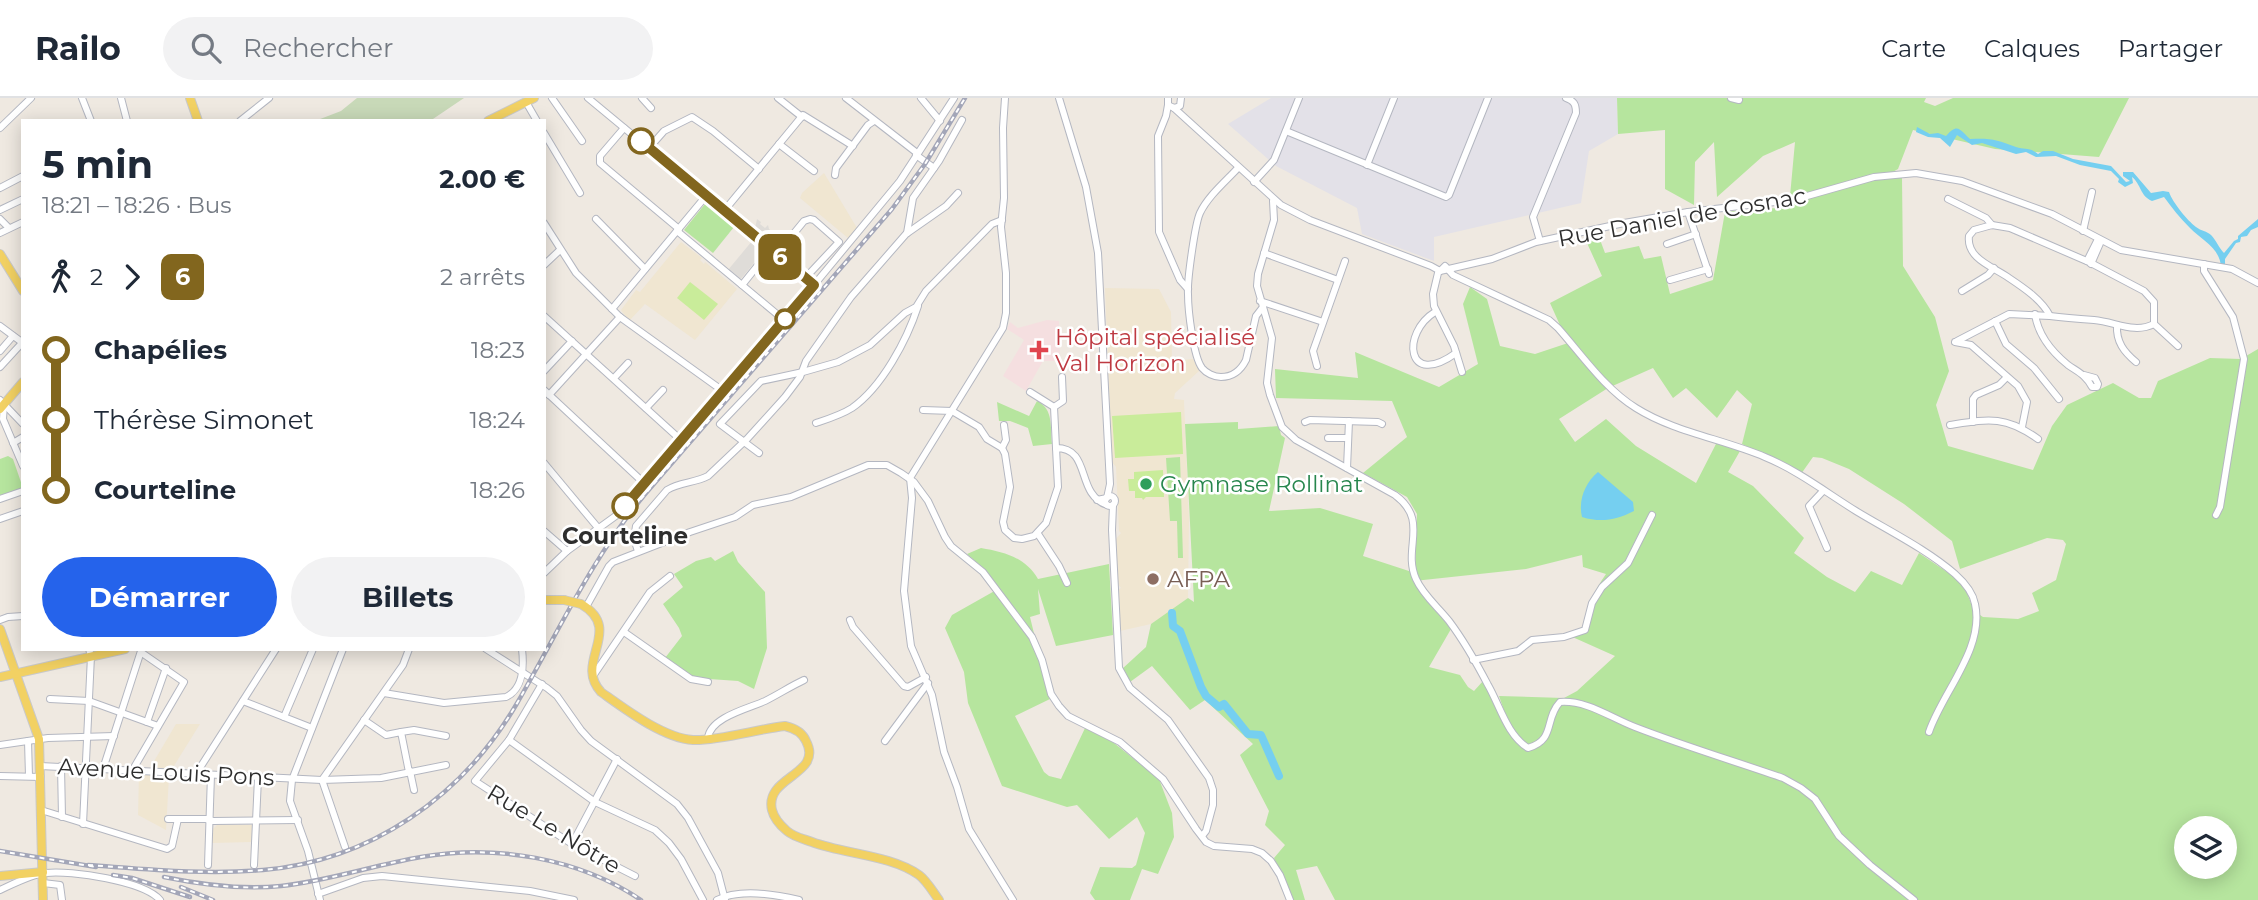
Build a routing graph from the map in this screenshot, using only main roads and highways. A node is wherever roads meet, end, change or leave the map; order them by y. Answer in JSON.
{"nodes":[{"id":1,"x":190,"y":98,"type":"edge"},
{"id":2,"x":530,"y":100,"type":"edge"},
{"id":3,"x":197,"y":119,"type":"edge"},
{"id":4,"x":492,"y":119,"type":"edge"},
{"id":5,"x":0,"y":254,"type":"edge"},
{"id":6,"x":21,"y":288,"type":"edge"},
{"id":7,"x":21,"y":384,"type":"edge"},
{"id":8,"x":1,"y":405,"type":"edge"},
{"id":9,"x":546,"y":600,"type":"edge"},
{"id":10,"x":0,"y":629,"type":"edge"},
{"id":11,"x":108,"y":651,"type":"edge"},
{"id":12,"x":90,"y":653,"type":"edge"},
{"id":13,"x":17,"y":674,"type":"junction"},
{"id":14,"x":0,"y":677,"type":"edge"},
{"id":15,"x":43,"y":872,"type":"junction"},
{"id":16,"x":0,"y":876,"type":"edge"},
{"id":17,"x":43,"y":900,"type":"edge"},
{"id":18,"x":939,"y":900,"type":"edge"}],
"edges":[{"from":1,"to":3,"type":"main road"},
{"from":2,"to":4,"type":"main road"},
{"from":5,"to":6,"type":"main road"},
{"from":7,"to":8,"type":"main road"},
{"from":9,"to":18,"type":"main road","bridge":true},
{"from":10,"to":13,"type":"main road"},
{"from":11,"to":12,"type":"main road"},
{"from":12,"to":13,"type":"main road"},
{"from":13,"to":14,"type":"main road"},
{"from":13,"to":15,"type":"main road"},
{"from":15,"to":16,"type":"main road"},
{"from":15,"to":17,"type":"main road"}]}
